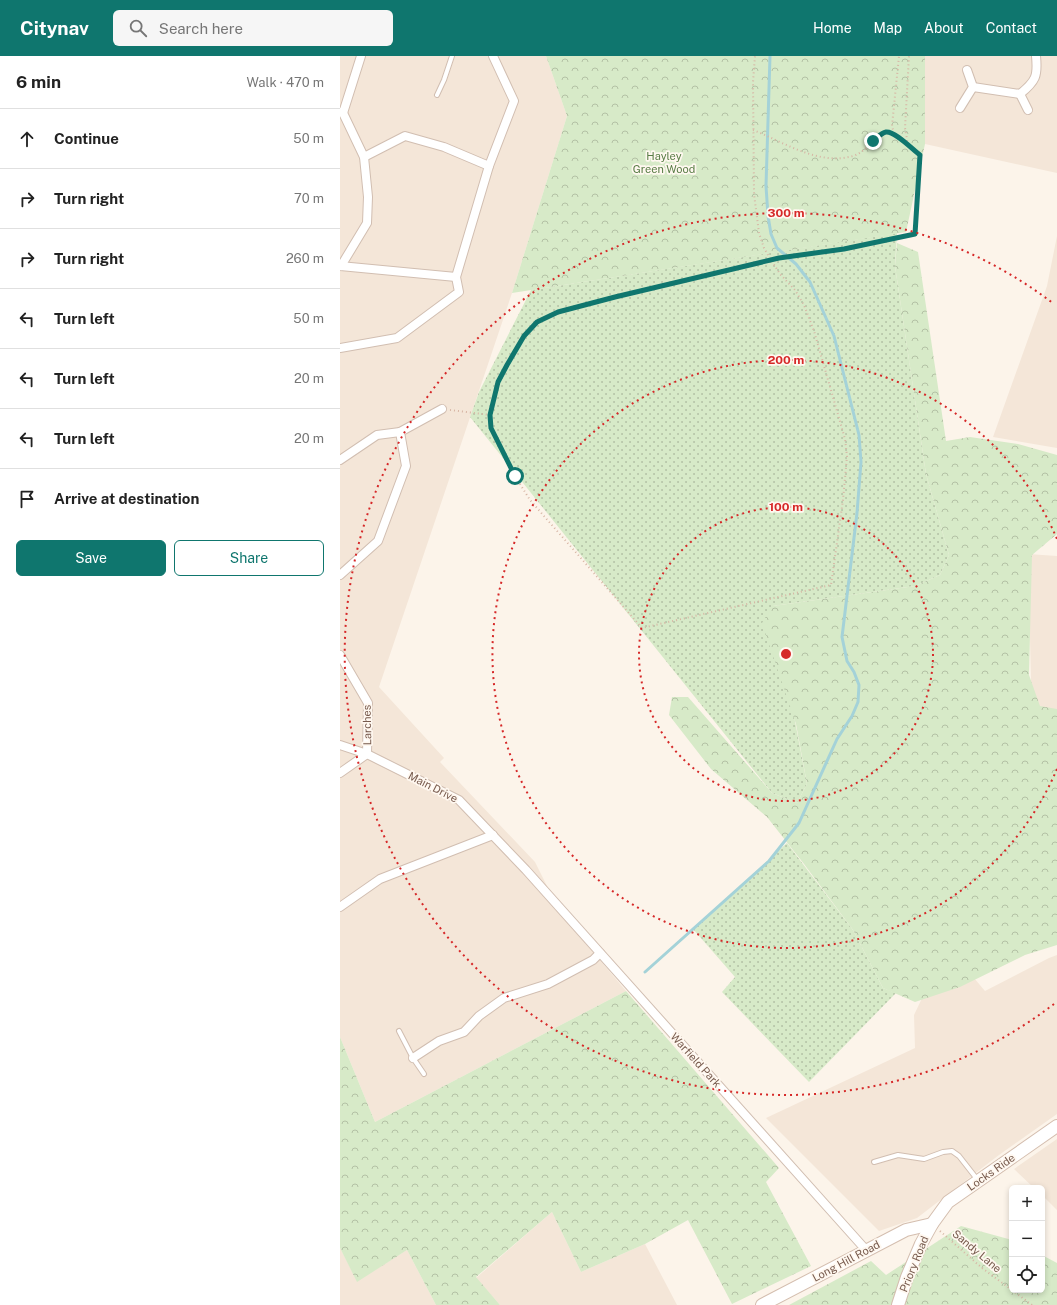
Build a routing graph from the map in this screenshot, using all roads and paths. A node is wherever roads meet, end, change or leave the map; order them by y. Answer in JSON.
{"nodes":[{"id":1,"x":361,"y":56,"type":"edge"},
{"id":2,"x":452,"y":56,"type":"edge"},
{"id":3,"x":493,"y":56,"type":"edge"},
{"id":4,"x":755,"y":56,"type":"edge"},
{"id":5,"x":899,"y":56,"type":"edge"},
{"id":6,"x":909,"y":56,"type":"edge"},
{"id":7,"x":1036,"y":56,"type":"edge"},
{"id":8,"x":967,"y":70,"type":"dead end"},
{"id":9,"x":973,"y":87,"type":"junction"},
{"id":10,"x":1020,"y":94,"type":"junction"},
{"id":11,"x":437,"y":95,"type":"dead end"},
{"id":12,"x":960,"y":108,"type":"dead end"},
{"id":13,"x":1028,"y":110,"type":"dead end"},
{"id":14,"x":341,"y":113,"type":"edge"},
{"id":15,"x":753,"y":130,"type":"junction"},
{"id":16,"x":894,"y":133,"type":"junction"},
{"id":17,"x":908,"y":145,"type":"junction"},
{"id":18,"x":364,"y":157,"type":"junction"},
{"id":19,"x":489,"y":166,"type":"junction"},
{"id":20,"x":771,"y":260,"type":"junction"},
{"id":21,"x":340,"y":266,"type":"edge"},
{"id":22,"x":456,"y":277,"type":"junction"},
{"id":23,"x":340,"y":348,"type":"edge"},
{"id":24,"x":442,"y":409,"type":"joint"},
{"id":25,"x":490,"y":415,"type":"junction"},
{"id":26,"x":400,"y":432,"type":"junction"},
{"id":27,"x":340,"y":460,"type":"edge"},
{"id":28,"x":340,"y":575,"type":"edge"},
{"id":29,"x":340,"y":655,"type":"edge"},
{"id":30,"x":340,"y":745,"type":"edge"},
{"id":31,"x":367,"y":754,"type":"junction"},
{"id":32,"x":340,"y":773,"type":"edge"},
{"id":33,"x":493,"y":835,"type":"junction"},
{"id":34,"x":526,"y":870,"type":"joint"},
{"id":35,"x":340,"y":907,"type":"edge"},
{"id":36,"x":600,"y":953,"type":"junction"},
{"id":37,"x":399,"y":1031,"type":"dead end"},
{"id":38,"x":413,"y":1058,"type":"junction"},
{"id":39,"x":424,"y":1074,"type":"dead end"},
{"id":40,"x":1057,"y":1126,"type":"edge"},
{"id":41,"x":874,"y":1162,"type":"dead end"},
{"id":42,"x":978,"y":1181,"type":"junction"},
{"id":43,"x":932,"y":1224,"type":"junction"},
{"id":44,"x":866,"y":1250,"type":"junction"},
{"id":45,"x":1009,"y":1288,"type":"edge"},
{"id":46,"x":1016,"y":1293,"type":"edge"},
{"id":47,"x":762,"y":1305,"type":"edge"},
{"id":48,"x":898,"y":1305,"type":"edge"},
{"id":49,"x":1032,"y":1305,"type":"edge"}],
"edges":[{"from":1,"to":14,"type":"street"},
{"from":2,"to":11,"type":"lane"},
{"from":3,"to":19,"type":"street"},
{"from":4,"to":15,"type":"path"},
{"from":5,"to":16,"type":"path"},
{"from":6,"to":17,"type":"path"},
{"from":7,"to":10,"type":"street"},
{"from":8,"to":9,"type":"street"},
{"from":9,"to":10,"type":"street"},
{"from":9,"to":12,"type":"street"},
{"from":10,"to":13,"type":"street"},
{"from":14,"to":18,"type":"street"},
{"from":15,"to":16,"type":"path"},
{"from":15,"to":20,"type":"path"},
{"from":16,"to":17,"type":"path"},
{"from":17,"to":20,"type":"path"},
{"from":18,"to":19,"type":"street"},
{"from":18,"to":21,"type":"street"},
{"from":19,"to":22,"type":"street"},
{"from":20,"to":25,"type":"path"},
{"from":20,"to":25,"type":"path"},
{"from":21,"to":22,"type":"street"},
{"from":22,"to":23,"type":"street"},
{"from":24,"to":25,"type":"path"},
{"from":24,"to":26,"type":"street"},
{"from":26,"to":27,"type":"street"},
{"from":26,"to":28,"type":"street"},
{"from":29,"to":31,"type":"street","name":"Larches"},
{"from":30,"to":31,"type":"street","name":"Main Drive"},
{"from":31,"to":32,"type":"street"},
{"from":31,"to":33,"type":"street","name":"Main Drive"},
{"from":33,"to":34,"type":"street","name":"Main Drive"},
{"from":33,"to":35,"type":"street"},
{"from":34,"to":36,"type":"street","name":"Warfield Park"},
{"from":36,"to":38,"type":"street"},
{"from":36,"to":44,"type":"street","name":"Warfield Park"},
{"from":37,"to":38,"type":"lane"},
{"from":38,"to":39,"type":"lane"},
{"from":40,"to":42,"type":"main road","name":"Locks Ride"},
{"from":41,"to":42,"type":"lane"},
{"from":42,"to":43,"type":"main road","name":"Locks Ride"},
{"from":43,"to":44,"type":"main road","name":"Long Hill Road"},
{"from":43,"to":45,"type":"path","name":"Sandy Lane"},
{"from":43,"to":48,"type":"main road","name":"Priory Road"},
{"from":44,"to":47,"type":"main road","name":"Long Hill Road"},
{"from":46,"to":49,"type":"path","name":"Sandy Lane"}]}
